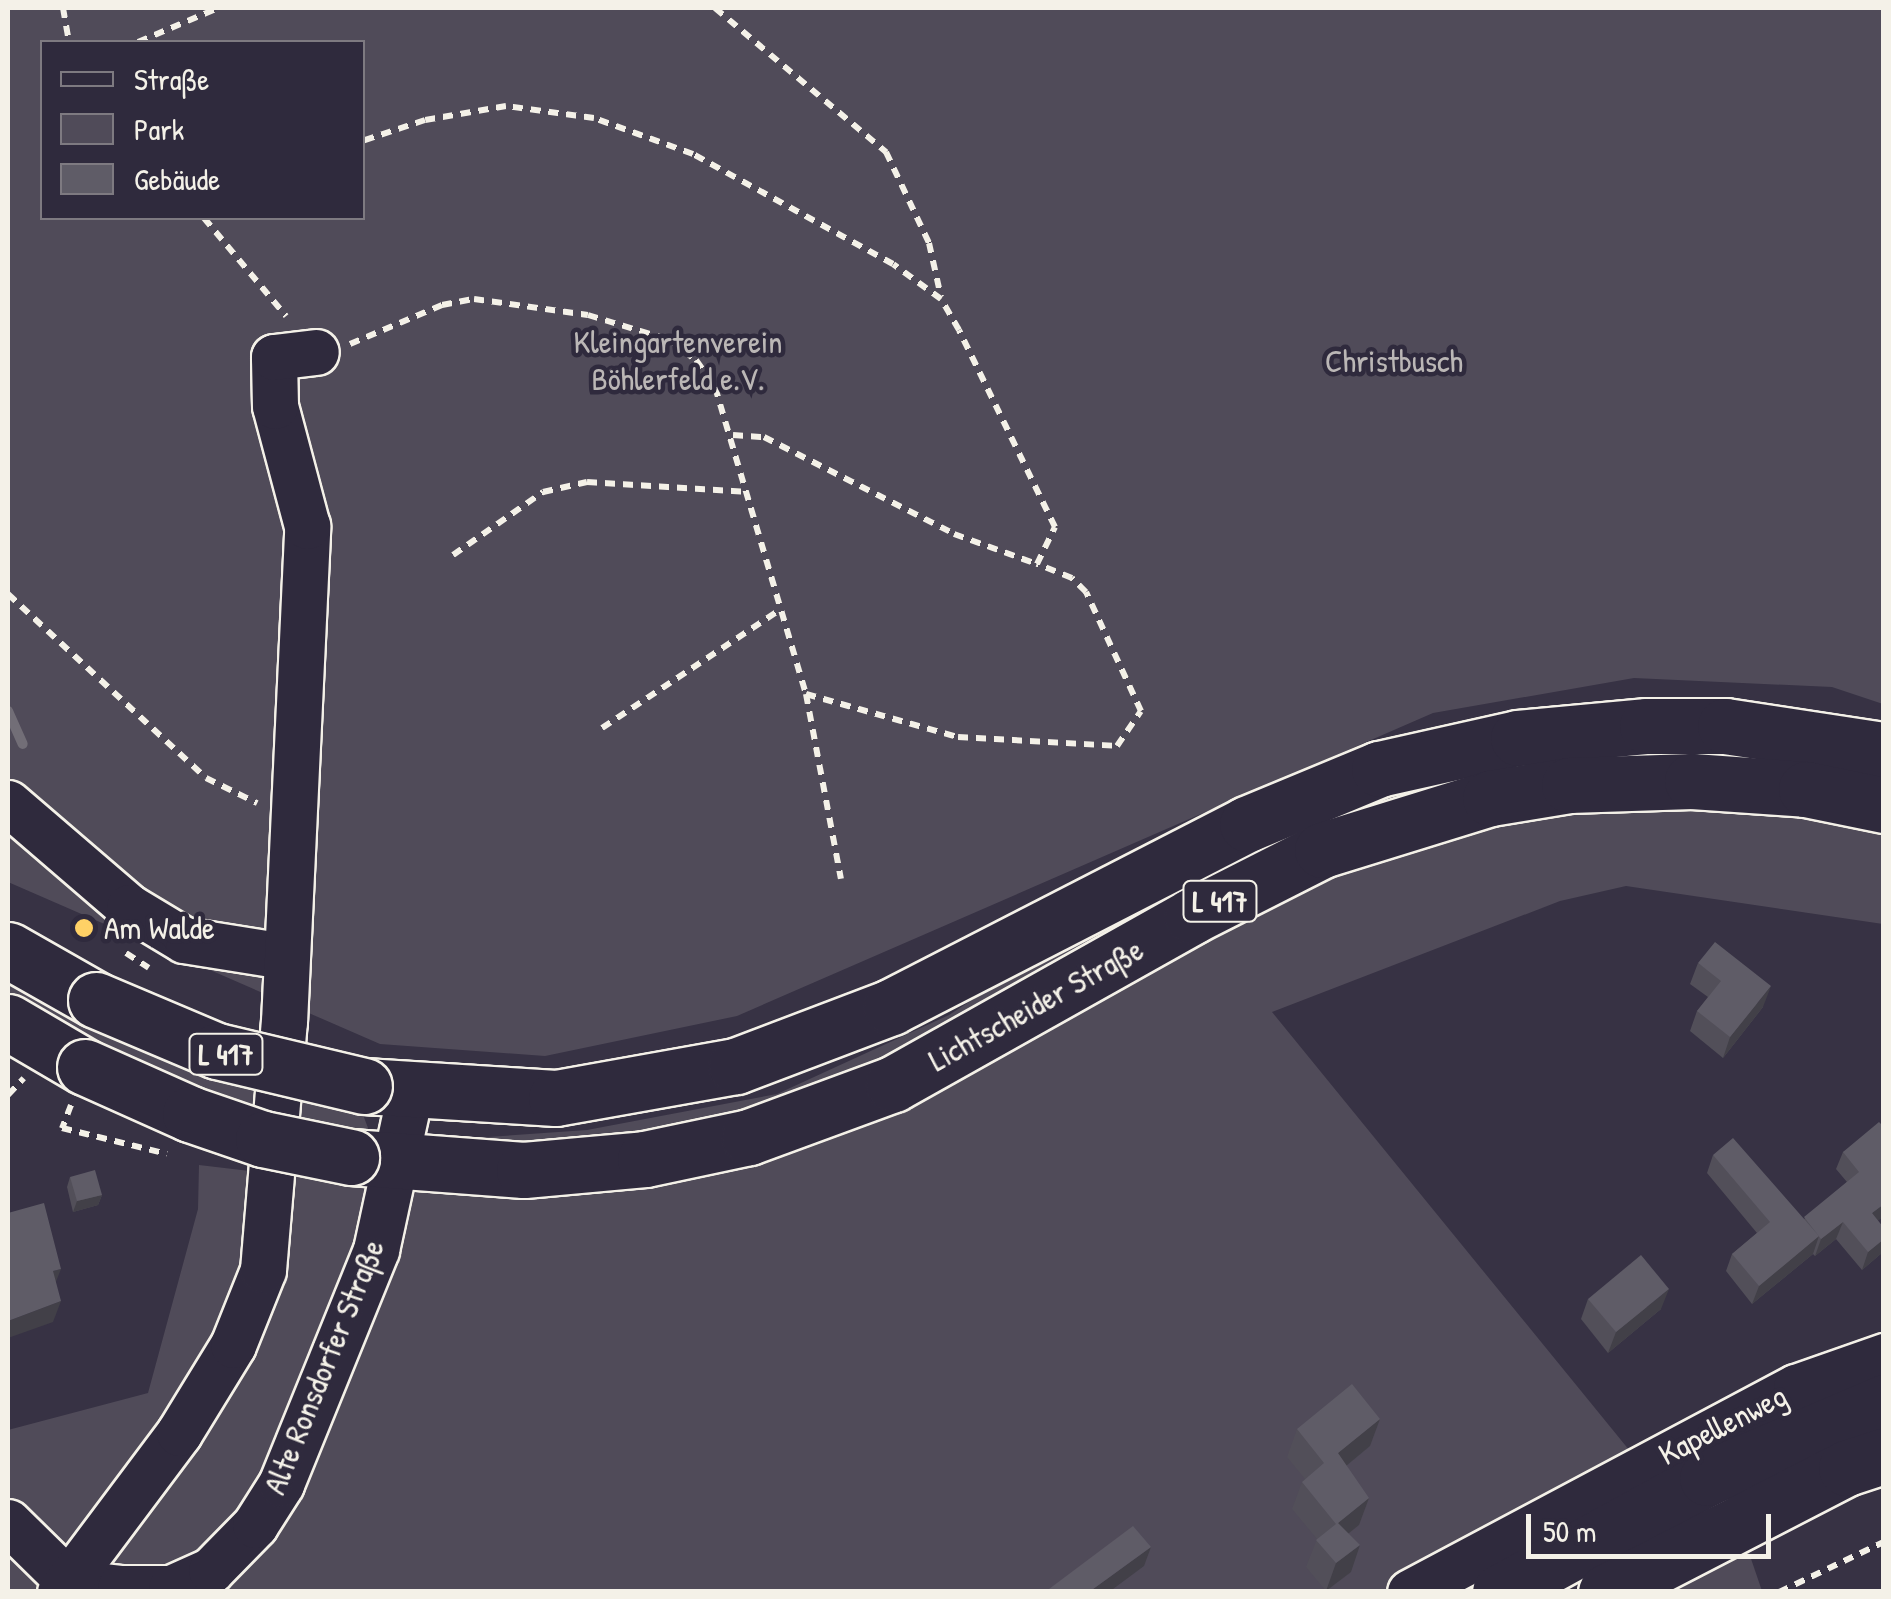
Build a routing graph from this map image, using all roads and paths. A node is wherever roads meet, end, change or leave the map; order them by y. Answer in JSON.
{"nodes":[{"id":1,"x":63,"y":8,"type":"edge"},
{"id":2,"x":218,"y":8,"type":"edge"},
{"id":3,"x":714,"y":8,"type":"edge"},
{"id":4,"x":69,"y":40,"type":"edge"},
{"id":5,"x":143,"y":40,"type":"edge"},
{"id":6,"x":365,"y":140,"type":"edge"},
{"id":7,"x":206,"y":220,"type":"edge"},
{"id":8,"x":941,"y":299,"type":"junction"},
{"id":9,"x":316,"y":352,"type":"junction"},
{"id":10,"x":733,"y":434,"type":"junction"},
{"id":11,"x":750,"y":492,"type":"junction"},
{"id":12,"x":453,"y":554,"type":"dead end"},
{"id":13,"x":1037,"y":564,"type":"junction"},
{"id":14,"x":8,"y":594,"type":"edge"},
{"id":15,"x":781,"y":609,"type":"junction"},
{"id":16,"x":806,"y":694,"type":"junction"},
{"id":17,"x":602,"y":728,"type":"dead end"},
{"id":18,"x":1884,"y":750,"type":"edge"},
{"id":19,"x":8,"y":803,"type":"edge"},
{"id":20,"x":1884,"y":805,"type":"edge"},
{"id":21,"x":290,"y":819,"type":"junction"},
{"id":22,"x":841,"y":880,"type":"dead end"},
{"id":23,"x":8,"y":950,"type":"edge"},
{"id":24,"x":284,"y":956,"type":"junction"},
{"id":25,"x":8,"y":1022,"type":"edge"},
{"id":26,"x":387,"y":1089,"type":"junction"},
{"id":27,"x":66,"y":1119,"type":"dead end"},
{"id":28,"x":188,"y":1160,"type":"dead end"},
{"id":29,"x":373,"y":1160,"type":"junction"},
{"id":30,"x":1884,"y":1356,"type":"edge"},
{"id":31,"x":1884,"y":1402,"type":"edge"},
{"id":32,"x":1884,"y":1456,"type":"edge"},
{"id":33,"x":8,"y":1522,"type":"edge"},
{"id":34,"x":1884,"y":1542,"type":"edge"},
{"id":35,"x":64,"y":1587,"type":"edge"},
{"id":36,"x":1410,"y":1592,"type":"edge"},
{"id":37,"x":1500,"y":1592,"type":"edge"},
{"id":38,"x":1606,"y":1592,"type":"edge"},
{"id":39,"x":1779,"y":1592,"type":"edge"}],
"edges":[{"from":1,"to":4,"type":"path"},
{"from":2,"to":5,"type":"path"},
{"from":3,"to":8,"type":"path"},
{"from":6,"to":8,"type":"path"},
{"from":7,"to":9,"type":"path"},
{"from":8,"to":13,"type":"path"},
{"from":9,"to":10,"type":"path"},
{"from":9,"to":21,"type":"street"},
{"from":10,"to":11,"type":"path"},
{"from":10,"to":13,"type":"path"},
{"from":11,"to":12,"type":"path"},
{"from":11,"to":15,"type":"path"},
{"from":13,"to":16,"type":"path"},
{"from":14,"to":21,"type":"path"},
{"from":15,"to":16,"type":"path"},
{"from":15,"to":17,"type":"path"},
{"from":16,"to":22,"type":"path"},
{"from":18,"to":26,"type":"main road","name":"Lichtscheider Straße","number":"L 417"},
{"from":19,"to":24,"type":"street"},
{"from":20,"to":29,"type":"main road","name":"Lichtscheider Straße","number":"L 417"},
{"from":21,"to":24,"type":"street"},
{"from":23,"to":26,"type":"main road","number":"L 417","bridge":true},
{"from":24,"to":35,"type":"street"},
{"from":25,"to":29,"type":"main road","number":"L 417","bridge":true},
{"from":26,"to":29,"type":"street","name":"Alte Ronsdorfer Straße"},
{"from":27,"to":28,"type":"path"},
{"from":29,"to":35,"type":"street","name":"Alte Ronsdorfer Straße"},
{"from":30,"to":36,"type":"street","name":"Kapellenweg"},
{"from":31,"to":37,"type":"main road"},
{"from":32,"to":38,"type":"main road"},
{"from":33,"to":35,"type":"street"},
{"from":34,"to":39,"type":"path"}]}
